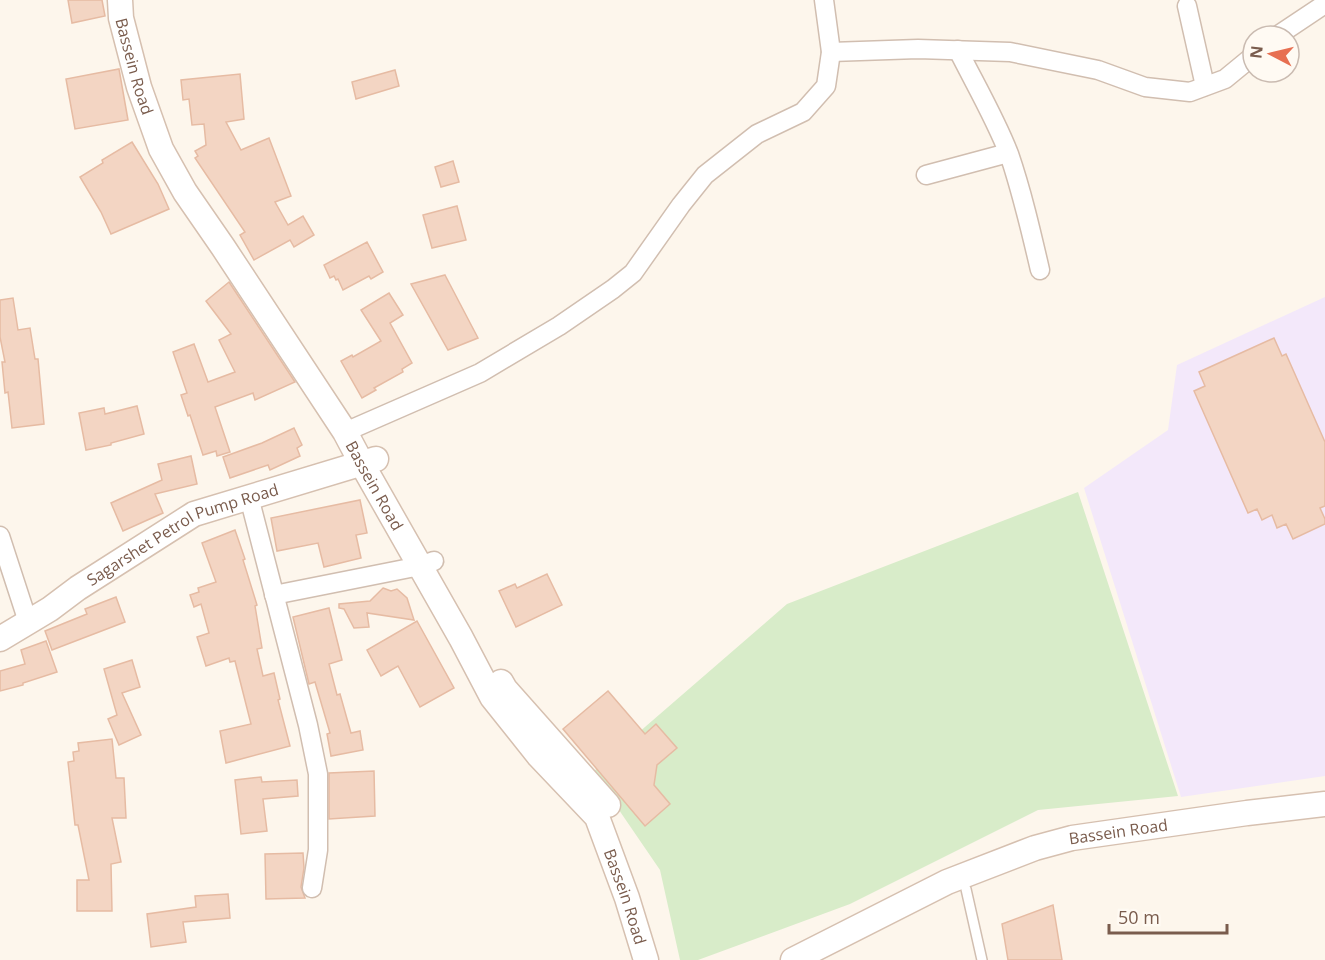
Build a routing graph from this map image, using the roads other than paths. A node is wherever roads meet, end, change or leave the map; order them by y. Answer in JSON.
{"nodes":[{"id":1,"x":120,"y":0,"type":"edge"},
{"id":2,"x":136,"y":0,"type":"edge"},
{"id":3,"x":824,"y":0,"type":"edge"},
{"id":4,"x":1325,"y":4,"type":"edge"},
{"id":5,"x":1187,"y":6,"type":"dead end"},
{"id":6,"x":1295,"y":24,"type":"edge"},
{"id":7,"x":958,"y":50,"type":"junction"},
{"id":8,"x":831,"y":52,"type":"junction"},
{"id":9,"x":1241,"y":66,"type":"edge"},
{"id":10,"x":1205,"y":86,"type":"junction"},
{"id":11,"x":1008,"y":153,"type":"junction"},
{"id":12,"x":926,"y":175,"type":"dead end"},
{"id":13,"x":1040,"y":270,"type":"dead end"},
{"id":14,"x":351,"y":429,"type":"junction"},
{"id":15,"x":369,"y":461,"type":"junction"},
{"id":16,"x":249,"y":497,"type":"junction"},
{"id":17,"x":0,"y":537,"type":"edge"},
{"id":18,"x":427,"y":564,"type":"junction"},
{"id":19,"x":274,"y":595,"type":"junction"},
{"id":20,"x":28,"y":622,"type":"junction"},
{"id":21,"x":0,"y":639,"type":"edge"},
{"id":22,"x":1325,"y":804,"type":"edge"},
{"id":23,"x":1325,"y":819,"type":"edge"},
{"id":24,"x":312,"y":888,"type":"dead end"},
{"id":25,"x":966,"y":889,"type":"junction"},
{"id":26,"x":646,"y":960,"type":"edge"},
{"id":27,"x":655,"y":960,"type":"edge"},
{"id":28,"x":793,"y":960,"type":"edge"},
{"id":29,"x":822,"y":960,"type":"edge"},
{"id":30,"x":982,"y":960,"type":"edge"}],
"edges":[{"from":1,"to":14,"type":"main road","name":"Bassein Road"},
{"from":2,"to":14,"type":"main road","name":"Bassein Road"},
{"from":3,"to":8,"type":"street"},
{"from":4,"to":6,"type":"street"},
{"from":5,"to":10,"type":"street"},
{"from":7,"to":8,"type":"street"},
{"from":7,"to":10,"type":"street"},
{"from":7,"to":11,"type":"street"},
{"from":8,"to":14,"type":"street"},
{"from":9,"to":10,"type":"street"},
{"from":11,"to":12,"type":"street"},
{"from":11,"to":13,"type":"street"},
{"from":14,"to":15,"type":"main road","name":"Bassein Road"},
{"from":15,"to":16,"type":"main road","name":"Sagarshet Petrol Pump Road"},
{"from":15,"to":18,"type":"main road","name":"Bassein Road"},
{"from":16,"to":19,"type":"street"},
{"from":16,"to":20,"type":"main road","name":"Sagarshet Petrol Pump Road"},
{"from":17,"to":20,"type":"street"},
{"from":18,"to":19,"type":"street"},
{"from":18,"to":26,"type":"main road","name":"Bassein Road"},
{"from":18,"to":27,"type":"main road","name":"Bassein Road"},
{"from":19,"to":24,"type":"street"},
{"from":20,"to":21,"type":"main road","name":"Sagarshet Petrol Pump Road"},
{"from":22,"to":28,"type":"main road","name":"Bassein Road"},
{"from":23,"to":25,"type":"main road","name":"Bassein Road"},
{"from":25,"to":29,"type":"main road","name":"Bassein Road"},
{"from":25,"to":30,"type":"lane"}]}
